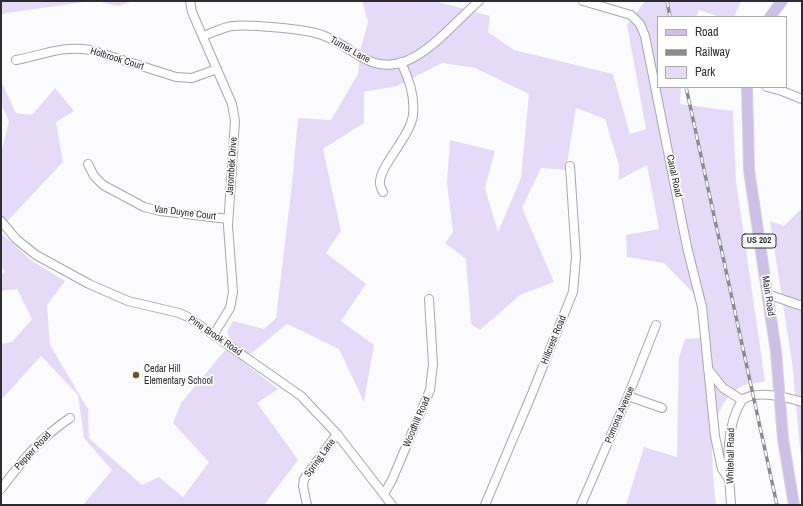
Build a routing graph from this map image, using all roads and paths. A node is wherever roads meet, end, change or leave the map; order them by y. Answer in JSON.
{"nodes":[{"id":1,"x":190,"y":1,"type":"edge"},
{"id":2,"x":479,"y":1,"type":"edge"},
{"id":3,"x":583,"y":1,"type":"edge"},
{"id":4,"x":782,"y":1,"type":"edge"},
{"id":5,"x":771,"y":16,"type":"edge"},
{"id":6,"x":203,"y":36,"type":"junction"},
{"id":7,"x":16,"y":60,"type":"dead end"},
{"id":8,"x":401,"y":62,"type":"junction"},
{"id":9,"x":217,"y":69,"type":"junction"},
{"id":10,"x":747,"y":88,"type":"edge"},
{"id":11,"x":771,"y":88,"type":"edge"},
{"id":12,"x":802,"y":99,"type":"edge"},
{"id":13,"x":88,"y":164,"type":"dead end"},
{"id":14,"x":570,"y":166,"type":"dead end"},
{"id":15,"x":383,"y":192,"type":"dead end"},
{"id":16,"x":228,"y":219,"type":"junction"},
{"id":17,"x":1,"y":221,"type":"edge"},
{"id":18,"x":767,"y":294,"type":"junction"},
{"id":19,"x":429,"y":299,"type":"dead end"},
{"id":20,"x":802,"y":306,"type":"edge"},
{"id":21,"x":656,"y":325,"type":"dead end"},
{"id":22,"x":214,"y":334,"type":"junction"},
{"id":23,"x":708,"y":368,"type":"junction"},
{"id":24,"x":779,"y":395,"type":"junction"},
{"id":25,"x":628,"y":396,"type":"junction"},
{"id":26,"x":742,"y":400,"type":"junction"},
{"id":27,"x":802,"y":402,"type":"edge"},
{"id":28,"x":662,"y":408,"type":"dead end"},
{"id":29,"x":70,"y":418,"type":"dead end"},
{"id":30,"x":337,"y":434,"type":"junction"},
{"id":31,"x":730,"y":480,"type":"junction"},
{"id":32,"x":1,"y":489,"type":"edge"},
{"id":33,"x":387,"y":501,"type":"edge"},
{"id":34,"x":307,"y":505,"type":"edge"},
{"id":35,"x":485,"y":505,"type":"edge"},
{"id":36,"x":581,"y":505,"type":"edge"},
{"id":37,"x":731,"y":505,"type":"edge"},
{"id":38,"x":794,"y":505,"type":"edge"}],
"edges":[{"from":1,"to":6,"type":"street","name":"Jarombek Drive"},
{"from":2,"to":8,"type":"street","name":"Turner Lane"},
{"from":3,"to":23,"type":"street","name":"Canal Road"},
{"from":4,"to":5,"type":"main road"},
{"from":6,"to":8,"type":"street","name":"Turner Lane"},
{"from":6,"to":9,"type":"street","name":"Jarombek Drive"},
{"from":7,"to":9,"type":"street","name":"Holbrook Court"},
{"from":8,"to":15,"type":"street"},
{"from":9,"to":16,"type":"street","name":"Jarombek Drive"},
{"from":10,"to":18,"type":"main road","name":"Main Road","number":"US 202"},
{"from":11,"to":12,"type":"street"},
{"from":13,"to":16,"type":"street","name":"Van Duyne Court"},
{"from":14,"to":35,"type":"street","name":"Hillcrest Road"},
{"from":16,"to":22,"type":"street","name":"Jarombek Drive"},
{"from":17,"to":22,"type":"street","name":"Pine Brook Road"},
{"from":18,"to":20,"type":"street"},
{"from":18,"to":24,"type":"main road","name":"Main Road","number":"US 202"},
{"from":19,"to":33,"type":"street","name":"Woodhill Road"},
{"from":21,"to":25,"type":"street","name":"Pomona Avenue"},
{"from":22,"to":30,"type":"street","name":"Pine Brook Road"},
{"from":23,"to":26,"type":"street"},
{"from":23,"to":31,"type":"street","name":"Canal Road"},
{"from":24,"to":26,"type":"street"},
{"from":24,"to":27,"type":"street"},
{"from":24,"to":38,"type":"main road","name":"Main Road","number":"US 202"},
{"from":25,"to":28,"type":"street"},
{"from":25,"to":36,"type":"street","name":"Pomona Avenue"},
{"from":26,"to":31,"type":"street","name":"Whitehall Road"},
{"from":29,"to":32,"type":"street","name":"Pepper Road"},
{"from":30,"to":33,"type":"street","name":"Pine Brook Road"},
{"from":30,"to":34,"type":"street","name":"Spring Lane"},
{"from":31,"to":37,"type":"street","name":"Whitehall Road"}]}
